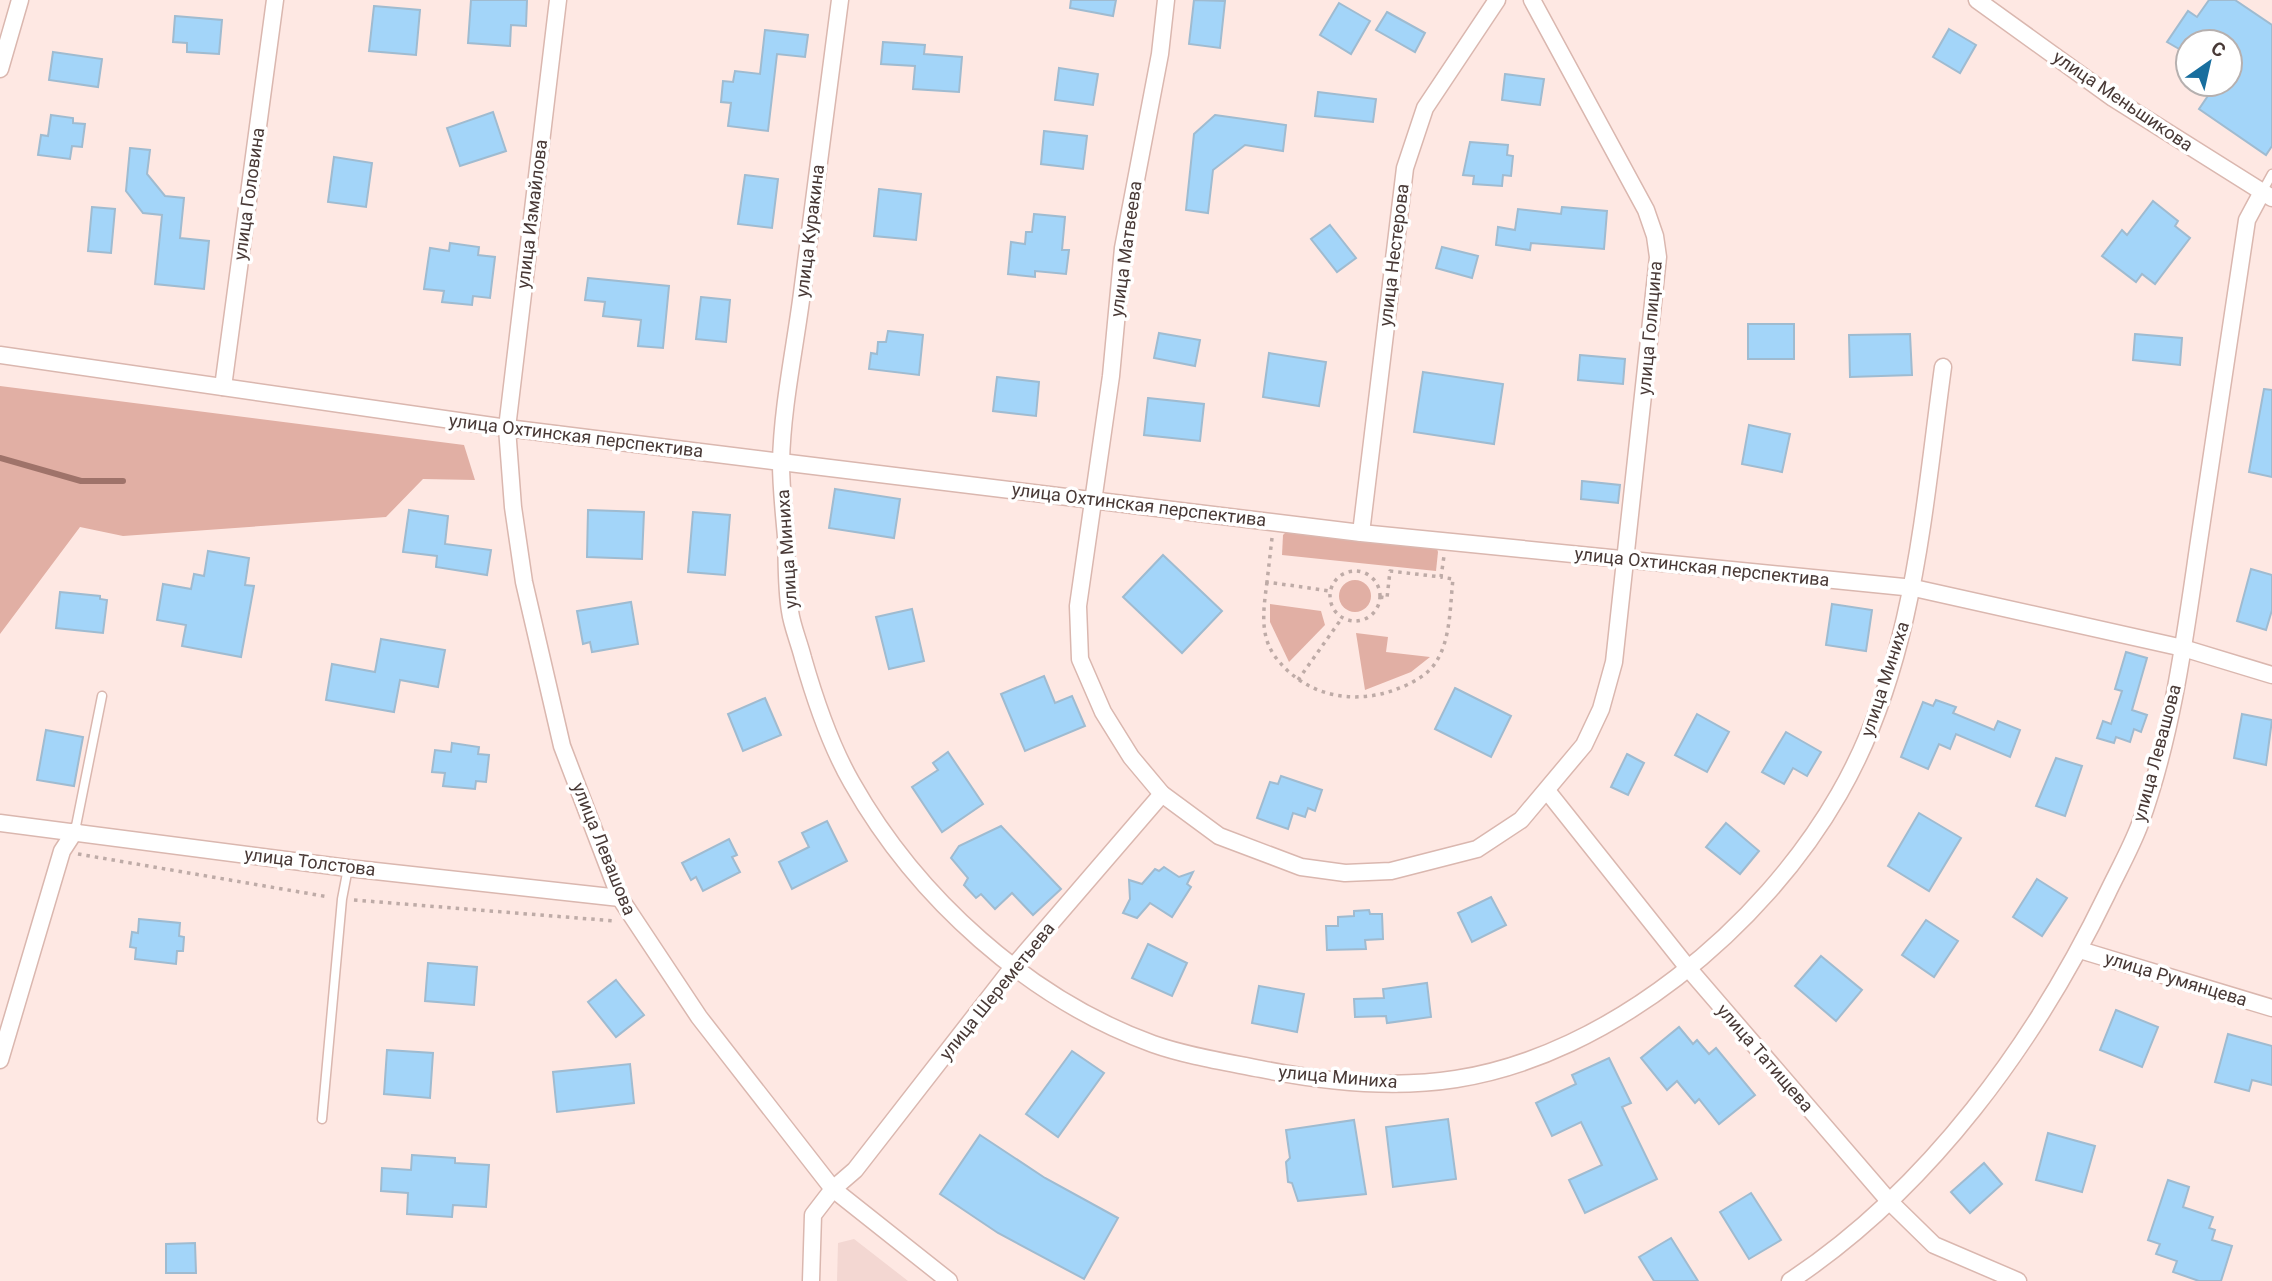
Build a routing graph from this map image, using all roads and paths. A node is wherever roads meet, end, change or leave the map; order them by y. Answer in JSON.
{"nodes":[{"id":1,"x":20,"y":0,"type":"edge"},
{"id":2,"x":275,"y":0,"type":"edge"},
{"id":3,"x":558,"y":0,"type":"edge"},
{"id":4,"x":840,"y":0,"type":"edge"},
{"id":5,"x":1166,"y":0,"type":"edge"},
{"id":6,"x":1497,"y":0,"type":"edge"},
{"id":7,"x":1532,"y":0,"type":"edge"},
{"id":8,"x":1983,"y":2,"type":"edge"},
{"id":9,"x":0,"y":69,"type":"edge"},
{"id":10,"x":2272,"y":174,"type":"edge"},
{"id":11,"x":2267,"y":195,"type":"edge"},
{"id":12,"x":0,"y":355,"type":"edge"},
{"id":13,"x":1942,"y":367,"type":"dead end"},
{"id":14,"x":223,"y":387,"type":"junction"},
{"id":15,"x":507,"y":428,"type":"junction"},
{"id":16,"x":781,"y":463,"type":"junction"},
{"id":17,"x":1094,"y":499,"type":"junction"},
{"id":18,"x":1274,"y":522,"type":"junction"},
{"id":19,"x":1362,"y":533,"type":"junction"},
{"id":20,"x":1446,"y":542,"type":"junction"},
{"id":21,"x":1625,"y":560,"type":"junction"},
{"id":22,"x":1441,"y":578,"type":"junction"},
{"id":23,"x":1267,"y":582,"type":"junction"},
{"id":24,"x":1913,"y":588,"type":"junction"},
{"id":25,"x":1330,"y":591,"type":"junction"},
{"id":26,"x":1381,"y":597,"type":"junction"},
{"id":27,"x":1342,"y":618,"type":"junction"},
{"id":28,"x":2183,"y":648,"type":"junction"},
{"id":29,"x":2272,"y":675,"type":"edge"},
{"id":30,"x":1297,"y":680,"type":"junction"},
{"id":31,"x":103,"y":696,"type":"dead end"},
{"id":32,"x":1548,"y":792,"type":"junction"},
{"id":33,"x":1162,"y":794,"type":"junction"},
{"id":34,"x":0,"y":823,"type":"edge"},
{"id":35,"x":75,"y":831,"type":"junction"},
{"id":36,"x":62,"y":851,"type":"junction"},
{"id":37,"x":348,"y":868,"type":"junction"},
{"id":38,"x":620,"y":898,"type":"junction"},
{"id":39,"x":342,"y":900,"type":"junction"},
{"id":40,"x":634,"y":922,"type":"junction"},
{"id":41,"x":2080,"y":950,"type":"junction"},
{"id":42,"x":1013,"y":967,"type":"junction"},
{"id":43,"x":1688,"y":968,"type":"junction"},
{"id":44,"x":2272,"y":1008,"type":"edge"},
{"id":45,"x":0,"y":1060,"type":"edge"},
{"id":46,"x":322,"y":1119,"type":"dead end"},
{"id":47,"x":833,"y":1189,"type":"junction"},
{"id":48,"x":1889,"y":1201,"type":"junction"},
{"id":49,"x":811,"y":1281,"type":"edge"},
{"id":50,"x":949,"y":1281,"type":"edge"},
{"id":51,"x":1790,"y":1281,"type":"edge"},
{"id":52,"x":2018,"y":1281,"type":"edge"}],
"edges":[{"from":1,"to":9,"type":"street"},
{"from":2,"to":14,"type":"street","name":"улица Головина"},
{"from":3,"to":15,"type":"street","name":"улица Измайлова"},
{"from":4,"to":16,"type":"street","name":"улица Куракина"},
{"from":5,"to":17,"type":"street","name":"улица Матвеева"},
{"from":6,"to":19,"type":"street","name":"улица Нестерова"},
{"from":7,"to":21,"type":"street","name":"улица Голицина"},
{"from":8,"to":11,"type":"street","name":"улица Меньшикова"},
{"from":10,"to":11,"type":"lane"},
{"from":11,"to":28,"type":"street","name":"улица Левашова"},
{"from":12,"to":14,"type":"street","name":"улица Охтинская перспектива"},
{"from":13,"to":24,"type":"street","name":"улица Миниха"},
{"from":14,"to":15,"type":"street","name":"улица Охтинская перспектива"},
{"from":15,"to":16,"type":"street","name":"улица Охтинская перспектива"},
{"from":15,"to":38,"type":"street","name":"улица Левашова"},
{"from":16,"to":17,"type":"street","name":"улица Охтинская перспектива"},
{"from":16,"to":42,"type":"street","name":"улица Миниха"},
{"from":17,"to":18,"type":"street","name":"улица Охтинская перспектива"},
{"from":17,"to":33,"type":"street","name":"улица Матвеева"},
{"from":18,"to":19,"type":"street","name":"улица Охтинская перспектива"},
{"from":18,"to":23,"type":"path"},
{"from":19,"to":20,"type":"street","name":"улица Охтинская перспектива"},
{"from":20,"to":21,"type":"street","name":"улица Охтинская перспектива"},
{"from":20,"to":22,"type":"path"},
{"from":21,"to":24,"type":"street","name":"улица Охтинская перспектива"},
{"from":21,"to":32,"type":"street","name":"улица Голицина"},
{"from":22,"to":26,"type":"path"},
{"from":22,"to":30,"type":"path"},
{"from":23,"to":25,"type":"path"},
{"from":23,"to":30,"type":"path"},
{"from":24,"to":28,"type":"street","name":"улица Охтинская перспектива"},
{"from":24,"to":43,"type":"street","name":"улица Миниха"},
{"from":25,"to":26,"type":"path"},
{"from":25,"to":27,"type":"path"},
{"from":26,"to":27,"type":"path"},
{"from":27,"to":30,"type":"path"},
{"from":28,"to":29,"type":"street","name":"улица Охтинская перспектива"},
{"from":28,"to":41,"type":"street","name":"улица Левашова"},
{"from":31,"to":35,"type":"lane"},
{"from":32,"to":33,"type":"street","name":"улица Голицина"},
{"from":32,"to":43,"type":"street","name":"улица Татищева"},
{"from":33,"to":42,"type":"street","name":"улица Шереметьева"},
{"from":34,"to":35,"type":"street","name":"улица Толстова"},
{"from":35,"to":36,"type":"street"},
{"from":35,"to":37,"type":"street","name":"улица Толстова"},
{"from":36,"to":39,"type":"path"},
{"from":36,"to":45,"type":"street"},
{"from":37,"to":38,"type":"street","name":"улица Толстова"},
{"from":37,"to":39,"type":"lane"},
{"from":38,"to":40,"type":"street","name":"улица Левашова"},
{"from":39,"to":40,"type":"path"},
{"from":39,"to":46,"type":"lane"},
{"from":40,"to":47,"type":"street","name":"улица Левашова"},
{"from":41,"to":44,"type":"street","name":"улица Румянцева"},
{"from":41,"to":48,"type":"street","name":"улица Левашова"},
{"from":42,"to":43,"type":"street","name":"улица Миниха"},
{"from":42,"to":47,"type":"street","name":"улица Шереметьева"},
{"from":43,"to":48,"type":"street","name":"улица Татищева"},
{"from":47,"to":49,"type":"street","name":"улица Шереметьева"},
{"from":47,"to":50,"type":"street","name":"улица Левашова"},
{"from":48,"to":51,"type":"street","name":"улица Левашова"},
{"from":48,"to":52,"type":"street","name":"улица Татищева"}]}
